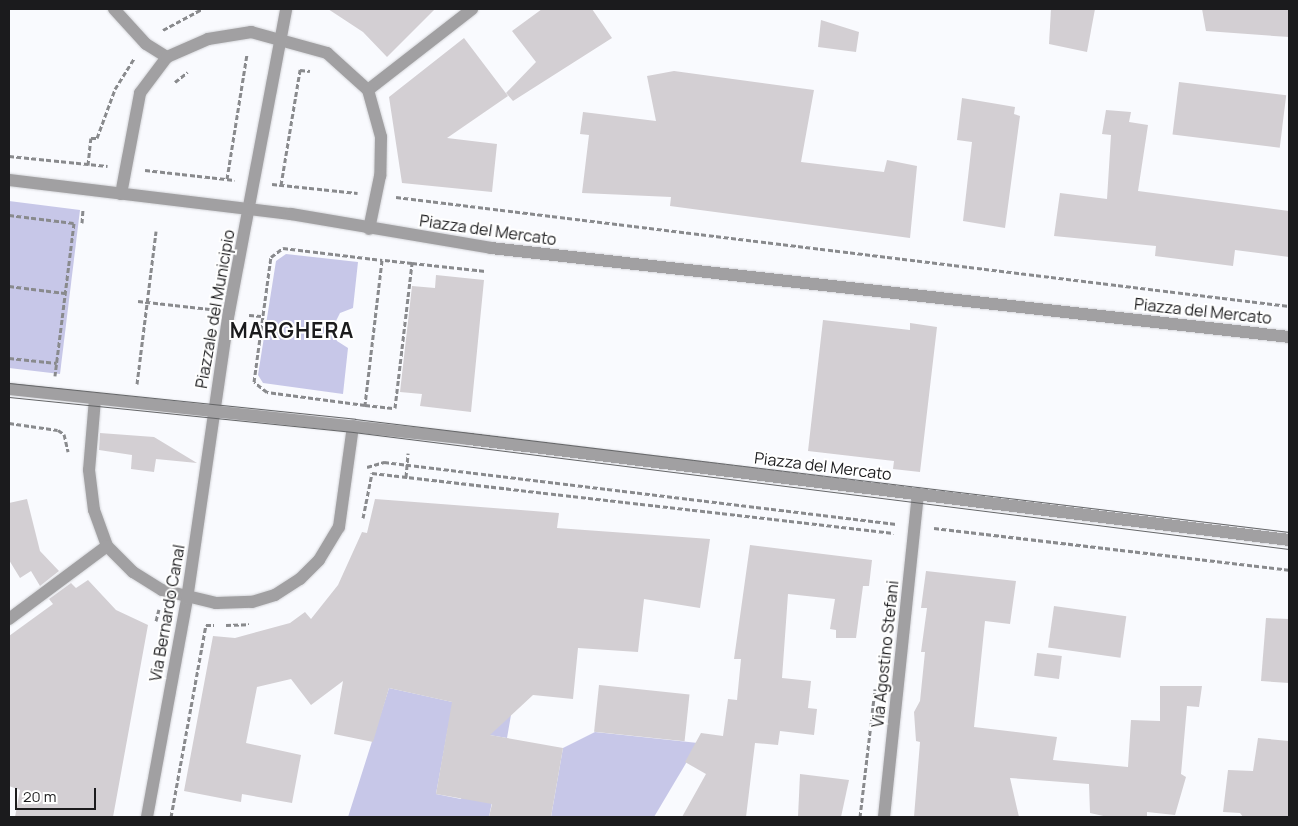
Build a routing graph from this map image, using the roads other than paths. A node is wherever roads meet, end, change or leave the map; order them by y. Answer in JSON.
{"nodes":[{"id":1,"x":114,"y":9,"type":"edge"},
{"id":2,"x":286,"y":9,"type":"edge"},
{"id":3,"x":472,"y":9,"type":"edge"},
{"id":4,"x":280,"y":38,"type":"junction"},
{"id":5,"x":167,"y":57,"type":"junction"},
{"id":6,"x":368,"y":90,"type":"junction"},
{"id":7,"x":9,"y":180,"type":"edge"},
{"id":8,"x":122,"y":194,"type":"junction"},
{"id":9,"x":248,"y":210,"type":"junction"},
{"id":10,"x":369,"y":229,"type":"junction"},
{"id":11,"x":1289,"y":337,"type":"edge"},
{"id":12,"x":9,"y":389,"type":"edge"},
{"id":13,"x":95,"y":399,"type":"junction"},
{"id":14,"x":214,"y":412,"type":"junction"},
{"id":15,"x":353,"y":426,"type":"junction"},
{"id":16,"x":918,"y":494,"type":"junction"},
{"id":17,"x":1289,"y":540,"type":"edge"},
{"id":18,"x":107,"y":546,"type":"junction"},
{"id":19,"x":187,"y":599,"type":"junction"},
{"id":20,"x":9,"y":619,"type":"edge"},
{"id":21,"x":147,"y":817,"type":"edge"},
{"id":22,"x":884,"y":817,"type":"edge"}],
"edges":[{"from":1,"to":5,"type":"street"},
{"from":2,"to":4,"type":"street","name":"Piazzale del Municipio"},
{"from":3,"to":6,"type":"street"},
{"from":4,"to":5,"type":"street"},
{"from":4,"to":6,"type":"street"},
{"from":4,"to":9,"type":"street","name":"Piazzale del Municipio"},
{"from":5,"to":8,"type":"street"},
{"from":6,"to":10,"type":"street"},
{"from":7,"to":8,"type":"street","name":"Piazzale del Municipio"},
{"from":8,"to":9,"type":"street","name":"Piazzale del Municipio"},
{"from":9,"to":10,"type":"street","name":"Piazzale del Municipio"},
{"from":9,"to":14,"type":"street","name":"Piazzale del Municipio"},
{"from":10,"to":11,"type":"street","name":"Piazza del Mercato"},
{"from":12,"to":13,"type":"street","name":"Piazzale del Municipio"},
{"from":13,"to":14,"type":"street","name":"Piazzale del Municipio"},
{"from":13,"to":18,"type":"street"},
{"from":14,"to":15,"type":"street","name":"Piazzale del Municipio"},
{"from":14,"to":19,"type":"street","name":"Via Bernardo Canal"},
{"from":15,"to":16,"type":"street","name":"Piazza del Mercato"},
{"from":15,"to":19,"type":"street"},
{"from":16,"to":17,"type":"street","name":"Piazza del Mercato"},
{"from":16,"to":22,"type":"street","name":"Via Agostino Stefani"},
{"from":18,"to":19,"type":"street"},
{"from":18,"to":20,"type":"street"},
{"from":19,"to":21,"type":"street","name":"Via Bernardo Canal"}]}
